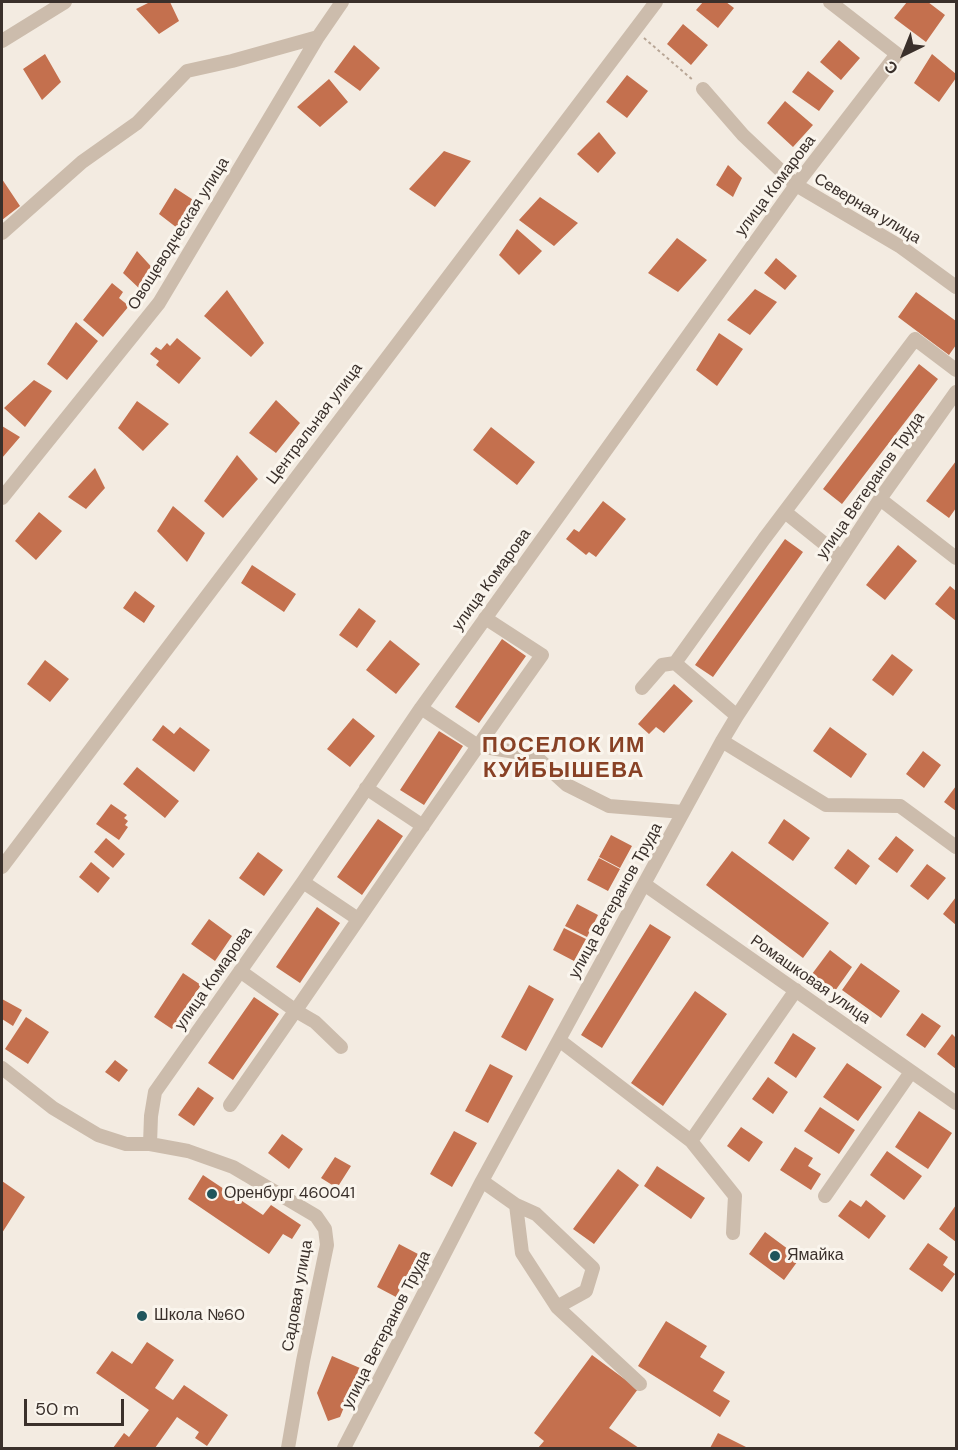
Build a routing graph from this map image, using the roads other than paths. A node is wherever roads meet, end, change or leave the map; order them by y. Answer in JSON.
{"nodes":[{"id":1,"x":65,"y":2,"type":"edge"},
{"id":2,"x":342,"y":2,"type":"edge"},
{"id":3,"x":656,"y":2,"type":"edge"},
{"id":4,"x":830,"y":2,"type":"edge"},
{"id":5,"x":318,"y":37,"type":"junction"},
{"id":6,"x":2,"y":41,"type":"edge"},
{"id":7,"x":703,"y":89,"type":"road end"},
{"id":8,"x":796,"y":185,"type":"junction"},
{"id":9,"x":2,"y":233,"type":"edge"},
{"id":10,"x":957,"y":287,"type":"edge"},
{"id":11,"x":957,"y":370,"type":"edge"},
{"id":12,"x":957,"y":392,"type":"edge"},
{"id":13,"x":2,"y":498,"type":"edge"},
{"id":14,"x":880,"y":499,"type":"junction"},
{"id":15,"x":785,"y":512,"type":"junction"},
{"id":16,"x":841,"y":557,"type":"junction"},
{"id":17,"x":957,"y":558,"type":"edge"},
{"id":18,"x":485,"y":618,"type":"junction"},
{"id":19,"x":675,"y":663,"type":"junction"},
{"id":20,"x":642,"y":688,"type":"dead end"},
{"id":21,"x":421,"y":708,"type":"junction"},
{"id":22,"x":737,"y":716,"type":"junction"},
{"id":23,"x":722,"y":741,"type":"junction"},
{"id":24,"x":478,"y":746,"type":"junction"},
{"id":25,"x":366,"y":788,"type":"junction"},
{"id":26,"x":683,"y":812,"type":"junction"},
{"id":27,"x":423,"y":826,"type":"junction"},
{"id":28,"x":957,"y":847,"type":"edge"},
{"id":29,"x":2,"y":867,"type":"edge"},
{"id":30,"x":303,"y":882,"type":"junction"},
{"id":31,"x":644,"y":884,"type":"junction"},
{"id":32,"x":358,"y":919,"type":"junction"},
{"id":33,"x":240,"y":971,"type":"junction"},
{"id":34,"x":796,"y":990,"type":"junction"},
{"id":35,"x":296,"y":1011,"type":"junction"},
{"id":36,"x":559,"y":1040,"type":"junction"},
{"id":37,"x":341,"y":1047,"type":"dead end"},
{"id":38,"x":2,"y":1068,"type":"edge"},
{"id":39,"x":911,"y":1072,"type":"junction"},
{"id":40,"x":957,"y":1103,"type":"edge"},
{"id":41,"x":230,"y":1104,"type":"dead end"},
{"id":42,"x":691,"y":1141,"type":"junction"},
{"id":43,"x":150,"y":1144,"type":"junction"},
{"id":44,"x":482,"y":1181,"type":"junction"},
{"id":45,"x":825,"y":1196,"type":"dead end"},
{"id":46,"x":516,"y":1205,"type":"junction"},
{"id":47,"x":733,"y":1233,"type":"dead end"},
{"id":48,"x":557,"y":1306,"type":"junction"},
{"id":49,"x":640,"y":1384,"type":"dead end"},
{"id":50,"x":288,"y":1449,"type":"edge"},
{"id":51,"x":344,"y":1449,"type":"edge"}],
"edges":[{"from":1,"to":6,"type":"street"},
{"from":2,"to":5,"type":"street","name":"Овощеводческая улица"},
{"from":3,"to":29,"type":"street","name":"Центральная улица"},
{"from":4,"to":8,"type":"street","name":"улица Комарова"},
{"from":5,"to":9,"type":"street"},
{"from":5,"to":13,"type":"street","name":"Овощеводческая улица"},
{"from":7,"to":8,"type":"street","name":"Северная улица"},
{"from":8,"to":10,"type":"street","name":"Северная улица"},
{"from":8,"to":18,"type":"street","name":"улица Комарова"},
{"from":11,"to":15,"type":"street"},
{"from":12,"to":14,"type":"street","name":"улица Ветеранов Труда"},
{"from":14,"to":16,"type":"street","name":"улица Ветеранов Труда"},
{"from":14,"to":17,"type":"street"},
{"from":15,"to":16,"type":"street"},
{"from":15,"to":19,"type":"street"},
{"from":16,"to":22,"type":"street","name":"улица Ветеранов Труда"},
{"from":18,"to":21,"type":"street","name":"улица Комарова"},
{"from":18,"to":24,"type":"street"},
{"from":19,"to":20,"type":"street"},
{"from":19,"to":22,"type":"street"},
{"from":21,"to":24,"type":"street"},
{"from":21,"to":25,"type":"street","name":"улица Комарова"},
{"from":22,"to":23,"type":"street","name":"улица Ветеранов Труда"},
{"from":23,"to":26,"type":"street","name":"улица Ветеранов Труда"},
{"from":23,"to":28,"type":"street"},
{"from":24,"to":26,"type":"street"},
{"from":24,"to":27,"type":"street"},
{"from":25,"to":27,"type":"street"},
{"from":25,"to":30,"type":"street","name":"улица Комарова"},
{"from":26,"to":31,"type":"street","name":"улица Ветеранов Труда"},
{"from":27,"to":32,"type":"street"},
{"from":30,"to":32,"type":"street"},
{"from":30,"to":33,"type":"street","name":"улица Комарова"},
{"from":31,"to":34,"type":"street","name":"Ромашковая улица"},
{"from":31,"to":36,"type":"street","name":"улица Ветеранов Труда"},
{"from":32,"to":35,"type":"street"},
{"from":33,"to":35,"type":"street"},
{"from":33,"to":43,"type":"street","name":"улица Комарова"},
{"from":34,"to":39,"type":"street","name":"Ромашковая улица"},
{"from":34,"to":42,"type":"street"},
{"from":35,"to":37,"type":"street"},
{"from":35,"to":41,"type":"street"},
{"from":36,"to":42,"type":"street"},
{"from":36,"to":44,"type":"street","name":"улица Ветеранов Труда"},
{"from":38,"to":43,"type":"street","name":"Садовая улица"},
{"from":39,"to":40,"type":"street","name":"Ромашковая улица"},
{"from":39,"to":45,"type":"street"},
{"from":42,"to":47,"type":"street"},
{"from":43,"to":50,"type":"street","name":"Садовая улица"},
{"from":44,"to":46,"type":"street"},
{"from":44,"to":51,"type":"street","name":"улица Ветеранов Труда"},
{"from":46,"to":48,"type":"street"},
{"from":46,"to":48,"type":"street"},
{"from":48,"to":49,"type":"street"}]}
